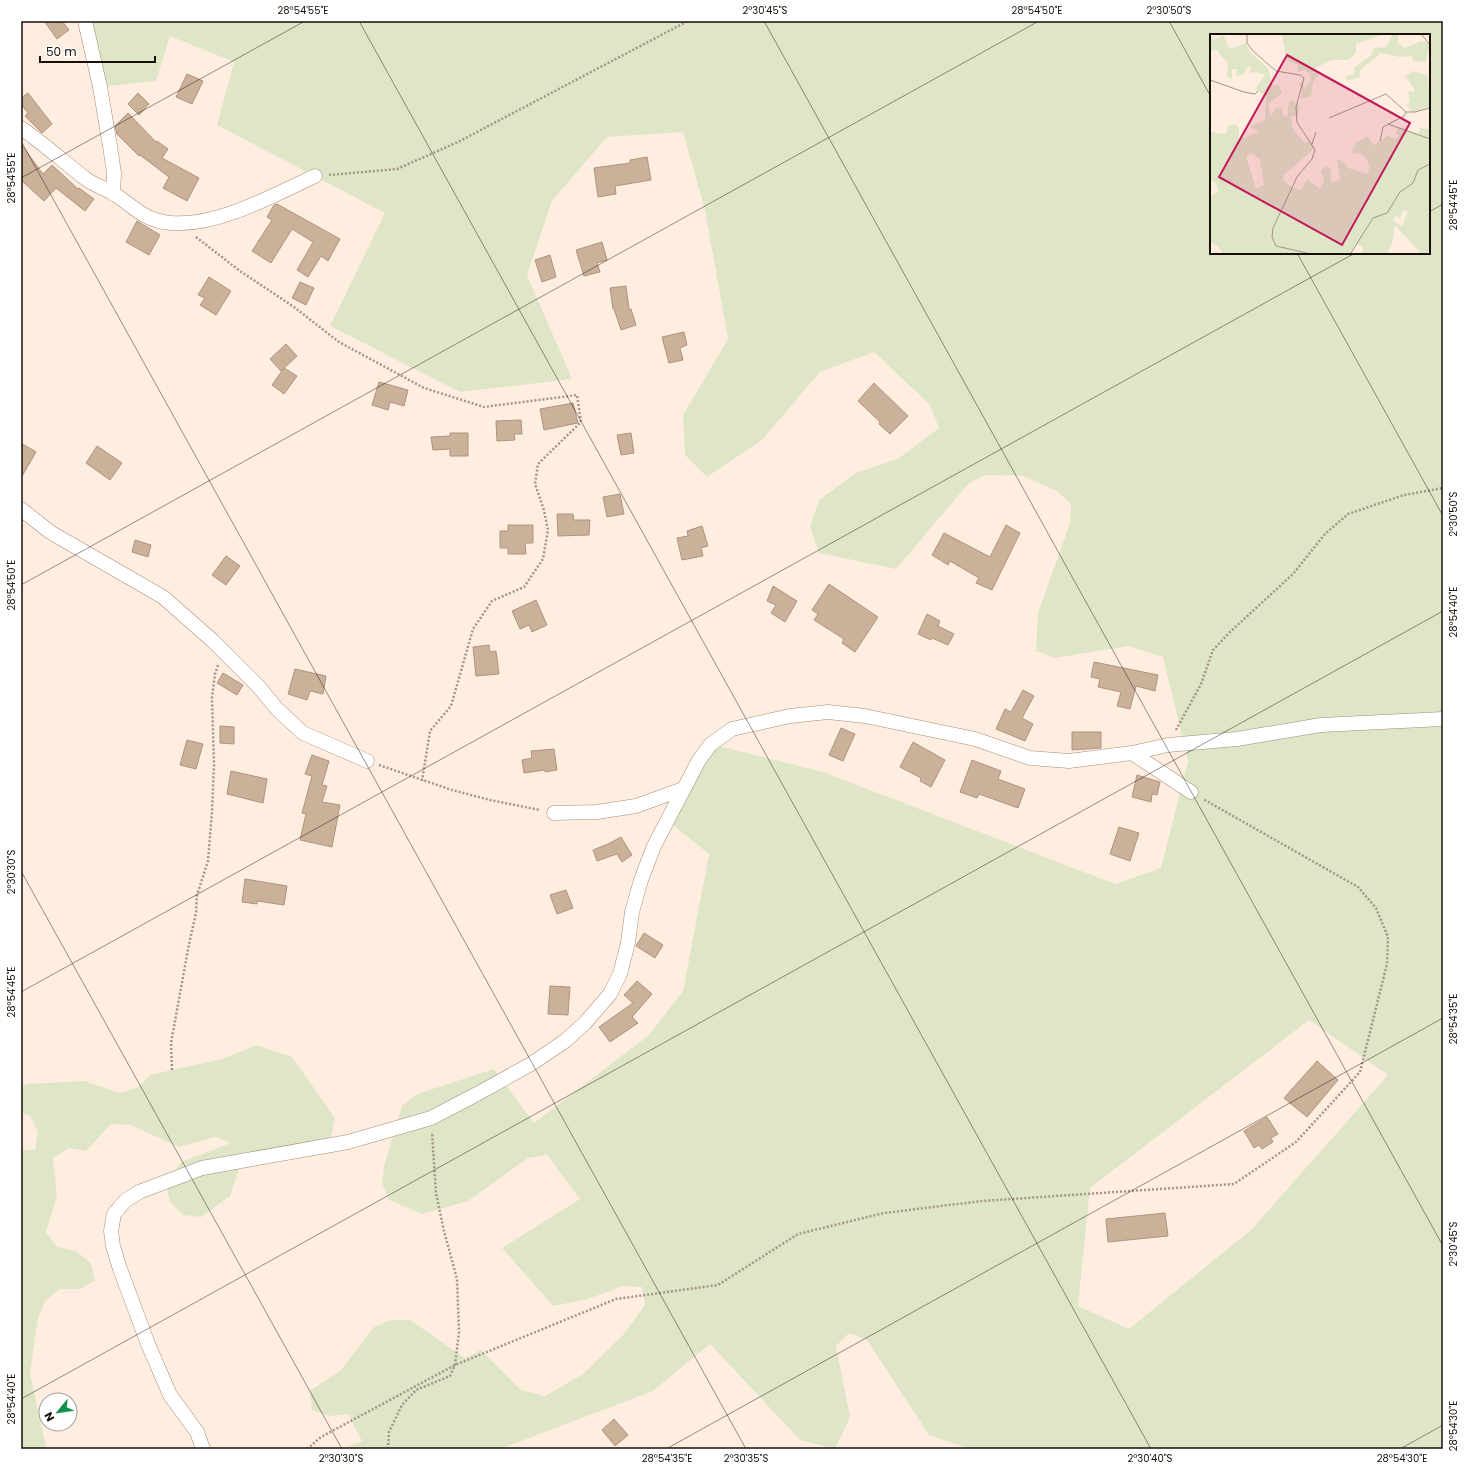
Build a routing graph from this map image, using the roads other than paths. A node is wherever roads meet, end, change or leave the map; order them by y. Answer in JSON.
{"nodes":[{"id":1,"x":85,"y":21,"type":"edge"},
{"id":2,"x":21,"y":128,"type":"edge"},
{"id":3,"x":315,"y":176,"type":"road end"},
{"id":4,"x":113,"y":194,"type":"junction"},
{"id":5,"x":21,"y":509,"type":"edge"},
{"id":6,"x":1443,"y":719,"type":"edge"},
{"id":7,"x":1132,"y":753,"type":"junction"},
{"id":8,"x":367,"y":761,"type":"road end"},
{"id":9,"x":683,"y":789,"type":"junction"},
{"id":10,"x":1191,"y":792,"type":"road end"},
{"id":11,"x":554,"y":814,"type":"road end"},
{"id":12,"x":203,"y":1449,"type":"edge"}],
"edges":[{"from":1,"to":4,"type":"street"},
{"from":2,"to":4,"type":"street"},
{"from":3,"to":4,"type":"street"},
{"from":5,"to":8,"type":"street"},
{"from":6,"to":7,"type":"street"},
{"from":7,"to":9,"type":"street"},
{"from":7,"to":10,"type":"street"},
{"from":9,"to":11,"type":"street"},
{"from":9,"to":12,"type":"street"}]}
